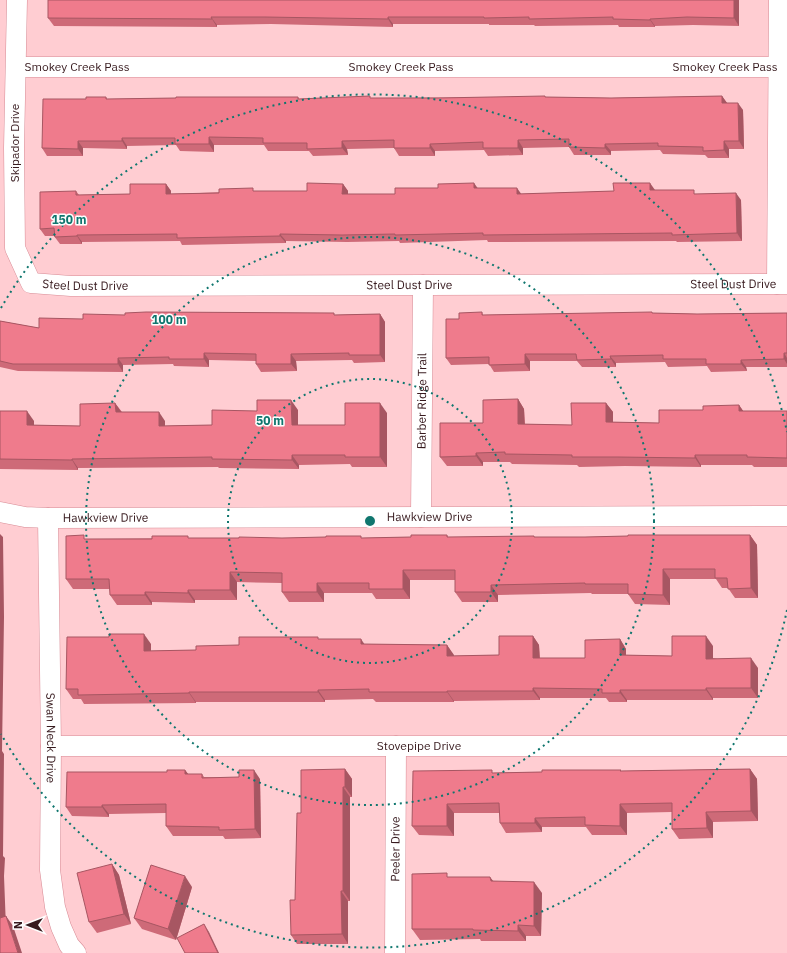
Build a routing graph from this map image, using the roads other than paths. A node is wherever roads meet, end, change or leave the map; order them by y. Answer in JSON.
{"nodes":[{"id":1,"x":17,"y":0,"type":"edge"},
{"id":2,"x":778,"y":0,"type":"edge"},
{"id":3,"x":16,"y":67,"type":"junction"},
{"id":4,"x":783,"y":67,"type":"edge"},
{"id":5,"x":31,"y":283,"type":"joint"},
{"id":6,"x":782,"y":284,"type":"edge"},
{"id":7,"x":423,"y":285,"type":"junction"},
{"id":8,"x":0,"y":512,"type":"edge"},
{"id":9,"x":787,"y":516,"type":"edge"},
{"id":10,"x":421,"y":517,"type":"junction"},
{"id":11,"x":48,"y":518,"type":"junction"},
{"id":12,"x":51,"y":746,"type":"junction"},
{"id":13,"x":396,"y":746,"type":"junction"},
{"id":14,"x":787,"y":746,"type":"edge"},
{"id":15,"x":76,"y":953,"type":"edge"},
{"id":16,"x":395,"y":953,"type":"edge"}],
"edges":[{"from":1,"to":3,"type":"street","name":"Skipador Drive"},
{"from":2,"to":4,"type":"street"},
{"from":3,"to":4,"type":"street","name":"Smokey Creek Pass"},
{"from":3,"to":5,"type":"street","name":"Skipador Drive"},
{"from":4,"to":6,"type":"street"},
{"from":5,"to":7,"type":"street","name":"Steel Dust Drive"},
{"from":6,"to":7,"type":"street","name":"Steel Dust Drive"},
{"from":7,"to":10,"type":"street","name":"Barber Ridge Trail"},
{"from":8,"to":11,"type":"street","name":"Hawkview Drive"},
{"from":9,"to":10,"type":"street","name":"Hawkview Drive"},
{"from":10,"to":11,"type":"street","name":"Hawkview Drive"},
{"from":11,"to":12,"type":"street","name":"Swan Neck Drive"},
{"from":12,"to":13,"type":"street","name":"Stovepipe Drive"},
{"from":12,"to":15,"type":"street","name":"Swan Neck Drive"},
{"from":13,"to":14,"type":"street","name":"Stovepipe Drive"},
{"from":13,"to":16,"type":"street","name":"Peeler Drive"}]}
